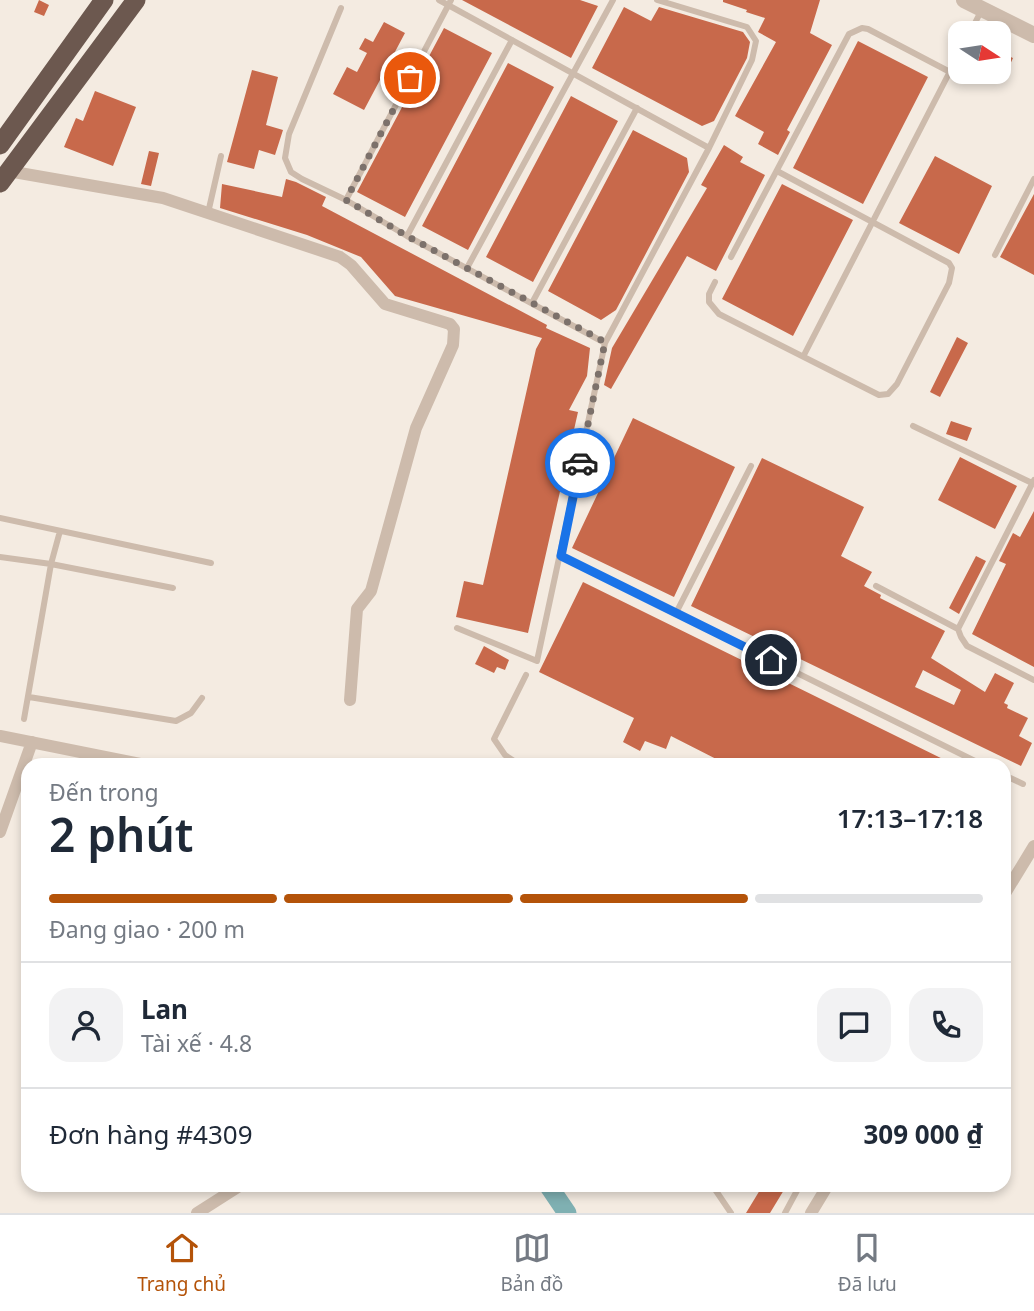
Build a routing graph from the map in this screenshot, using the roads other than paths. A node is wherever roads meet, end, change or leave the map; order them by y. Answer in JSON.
{"nodes":[{"id":1,"x":104,"y":0,"type":"edge"},
{"id":2,"x":136,"y":0,"type":"edge"},
{"id":3,"x":439,"y":0,"type":"edge"},
{"id":4,"x":612,"y":0,"type":"edge"},
{"id":5,"x":657,"y":0,"type":"edge"},
{"id":6,"x":964,"y":0,"type":"edge"},
{"id":7,"x":450,"y":3,"type":"edge"},
{"id":8,"x":341,"y":8,"type":"dead end"},
{"id":9,"x":982,"y":9,"type":"junction"},
{"id":10,"x":976,"y":21,"type":"edge"},
{"id":11,"x":1034,"y":35,"type":"edge"},
{"id":12,"x":512,"y":40,"type":"junction"},
{"id":13,"x":948,"y":71,"type":"edge"},
{"id":14,"x":574,"y":74,"type":"junction"},
{"id":15,"x":948,"y":76,"type":"edge"},
{"id":16,"x":637,"y":108,"type":"junction"},
{"id":17,"x":0,"y":145,"type":"edge"},
{"id":18,"x":709,"y":148,"type":"junction"},
{"id":19,"x":220,"y":156,"type":"dead end"},
{"id":20,"x":777,"y":171,"type":"junction"},
{"id":21,"x":4,"y":177,"type":"edge"},
{"id":22,"x":1034,"y":178,"type":"edge"},
{"id":23,"x":346,"y":200,"type":"junction"},
{"id":24,"x":208,"y":213,"type":"junction"},
{"id":25,"x":873,"y":221,"type":"junction"},
{"id":26,"x":407,"y":236,"type":"junction"},
{"id":27,"x":995,"y":255,"type":"dead end"},
{"id":28,"x":731,"y":257,"type":"dead end"},
{"id":29,"x":467,"y":268,"type":"junction"},
{"id":30,"x":715,"y":282,"type":"dead end"},
{"id":31,"x":532,"y":303,"type":"junction"},
{"id":32,"x":605,"y":342,"type":"junction"},
{"id":33,"x":804,"y":355,"type":"junction"},
{"id":34,"x":913,"y":426,"type":"dead end"},
{"id":35,"x":751,"y":466,"type":"dead end"},
{"id":36,"x":1033,"y":482,"type":"edge"},
{"id":37,"x":0,"y":518,"type":"edge"},
{"id":38,"x":60,"y":531,"type":"junction"},
{"id":39,"x":561,"y":556,"type":"junction"},
{"id":40,"x":0,"y":557,"type":"edge"},
{"id":41,"x":211,"y":563,"type":"dead end"},
{"id":42,"x":51,"y":564,"type":"junction"},
{"id":43,"x":876,"y":586,"type":"dead end"},
{"id":44,"x":173,"y":588,"type":"dead end"},
{"id":45,"x":676,"y":613,"type":"junction"},
{"id":46,"x":457,"y":628,"type":"dead end"},
{"id":47,"x":958,"y":629,"type":"junction"},
{"id":48,"x":526,"y":676,"type":"dead end"},
{"id":49,"x":1034,"y":680,"type":"edge"},
{"id":50,"x":29,"y":697,"type":"junction"},
{"id":51,"x":202,"y":698,"type":"dead end"},
{"id":52,"x":350,"y":700,"type":"dead end"},
{"id":53,"x":24,"y":719,"type":"dead end"},
{"id":54,"x":0,"y":736,"type":"edge"},
{"id":55,"x":32,"y":742,"type":"junction"},
{"id":56,"x":26,"y":758,"type":"edge"},
{"id":57,"x":86,"y":758,"type":"edge"},
{"id":58,"x":510,"y":758,"type":"edge"},
{"id":59,"x":969,"y":758,"type":"edge"},
{"id":60,"x":21,"y":773,"type":"edge"},
{"id":61,"x":1011,"y":778,"type":"edge"},
{"id":62,"x":1023,"y":784,"type":"dead end"},
{"id":63,"x":0,"y":832,"type":"edge"},
{"id":64,"x":1034,"y":846,"type":"edge"},
{"id":65,"x":1011,"y":884,"type":"edge"},
{"id":66,"x":230,"y":1192,"type":"edge"},
{"id":67,"x":717,"y":1192,"type":"edge"},
{"id":68,"x":796,"y":1192,"type":"edge"},
{"id":69,"x":824,"y":1192,"type":"edge"},
{"id":70,"x":199,"y":1212,"type":"edge"},
{"id":71,"x":731,"y":1213,"type":"edge"},
{"id":72,"x":785,"y":1213,"type":"edge"},
{"id":73,"x":811,"y":1213,"type":"edge"}],
"edges":[{"from":1,"to":17,"type":"highway"},
{"from":2,"to":21,"type":"highway"},
{"from":3,"to":7,"type":"lane"},
{"from":4,"to":14,"type":"lane"},
{"from":5,"to":18,"type":"lane"},
{"from":6,"to":9,"type":"street"},
{"from":7,"to":12,"type":"lane"},
{"from":7,"to":23,"type":"lane"},
{"from":8,"to":23,"type":"lane"},
{"from":9,"to":10,"type":"lane"},
{"from":9,"to":11,"type":"street"},
{"from":12,"to":14,"type":"lane"},
{"from":12,"to":26,"type":"lane"},
{"from":13,"to":20,"type":"lane"},
{"from":14,"to":16,"type":"lane"},
{"from":14,"to":29,"type":"lane"},
{"from":15,"to":25,"type":"lane"},
{"from":16,"to":18,"type":"lane"},
{"from":16,"to":31,"type":"lane"},
{"from":18,"to":32,"type":"lane"},
{"from":19,"to":24,"type":"lane"},
{"from":20,"to":25,"type":"lane"},
{"from":20,"to":28,"type":"lane"},
{"from":21,"to":24,"type":"street"},
{"from":22,"to":27,"type":"lane"},
{"from":23,"to":26,"type":"lane"},
{"from":24,"to":52,"type":"street"},
{"from":25,"to":33,"type":"lane"},
{"from":25,"to":33,"type":"lane"},
{"from":26,"to":29,"type":"lane"},
{"from":29,"to":31,"type":"lane"},
{"from":30,"to":33,"type":"lane"},
{"from":31,"to":32,"type":"lane"},
{"from":32,"to":39,"type":"lane"},
{"from":34,"to":36,"type":"lane"},
{"from":35,"to":45,"type":"lane"},
{"from":36,"to":47,"type":"lane"},
{"from":37,"to":38,"type":"lane"},
{"from":38,"to":41,"type":"lane"},
{"from":38,"to":42,"type":"lane"},
{"from":39,"to":45,"type":"lane"},
{"from":39,"to":46,"type":"lane"},
{"from":40,"to":42,"type":"lane"},
{"from":42,"to":44,"type":"lane"},
{"from":42,"to":50,"type":"lane"},
{"from":43,"to":47,"type":"lane"},
{"from":45,"to":59,"type":"lane"},
{"from":47,"to":49,"type":"lane"},
{"from":48,"to":58,"type":"lane"},
{"from":50,"to":51,"type":"lane"},
{"from":50,"to":53,"type":"lane"},
{"from":54,"to":55,"type":"street"},
{"from":55,"to":56,"type":"street"},
{"from":55,"to":57,"type":"street"},
{"from":60,"to":63,"type":"street"},
{"from":61,"to":62,"type":"lane"},
{"from":64,"to":65,"type":"street"},
{"from":66,"to":70,"type":"street"},
{"from":67,"to":71,"type":"lane"},
{"from":68,"to":72,"type":"lane"},
{"from":69,"to":73,"type":"street"}]}
